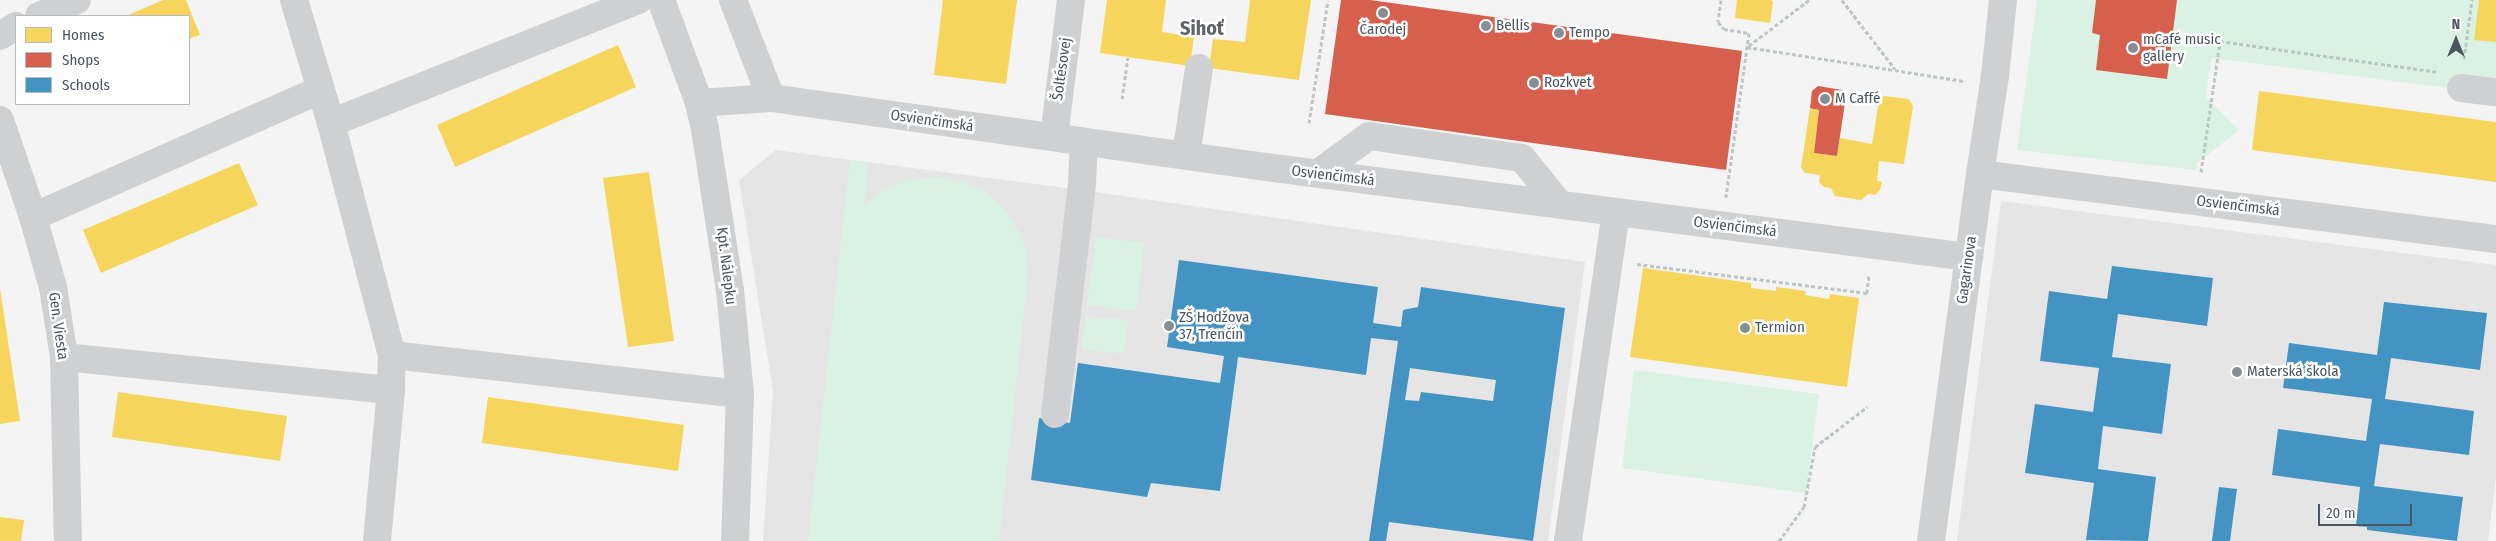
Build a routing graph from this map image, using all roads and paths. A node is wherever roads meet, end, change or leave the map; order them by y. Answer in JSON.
{"nodes":[{"id":1,"x":77,"y":0,"type":"edge"},
{"id":2,"x":294,"y":0,"type":"edge"},
{"id":3,"x":638,"y":0,"type":"edge"},
{"id":4,"x":661,"y":0,"type":"edge"},
{"id":5,"x":733,"y":0,"type":"edge"},
{"id":6,"x":1072,"y":0,"type":"edge"},
{"id":7,"x":1328,"y":0,"type":"edge"},
{"id":8,"x":1721,"y":0,"type":"edge"},
{"id":9,"x":1809,"y":0,"type":"edge"},
{"id":10,"x":1842,"y":0,"type":"edge"},
{"id":11,"x":2003,"y":0,"type":"edge"},
{"id":12,"x":2472,"y":0,"type":"edge"},
{"id":13,"x":41,"y":15,"type":"edge"},
{"id":14,"x":15,"y":27,"type":"edge"},
{"id":15,"x":0,"y":36,"type":"edge"},
{"id":16,"x":1747,"y":47,"type":"junction"},
{"id":17,"x":1128,"y":57,"type":"dead end"},
{"id":18,"x":1199,"y":68,"type":"dead end"},
{"id":19,"x":1895,"y":70,"type":"junction"},
{"id":20,"x":1972,"y":82,"type":"dead end"},
{"id":21,"x":2461,"y":82,"type":"junction"},
{"id":22,"x":319,"y":90,"type":"junction"},
{"id":23,"x":2496,"y":92,"type":"edge"},
{"id":24,"x":771,"y":98,"type":"junction"},
{"id":25,"x":1122,"y":100,"type":"dead end"},
{"id":26,"x":698,"y":103,"type":"junction"},
{"id":27,"x":0,"y":120,"type":"edge"},
{"id":28,"x":331,"y":123,"type":"junction"},
{"id":29,"x":1309,"y":123,"type":"dead end"},
{"id":30,"x":1054,"y":137,"type":"junction"},
{"id":31,"x":1084,"y":142,"type":"junction"},
{"id":32,"x":1186,"y":156,"type":"junction"},
{"id":33,"x":2201,"y":172,"type":"dead end"},
{"id":34,"x":1318,"y":173,"type":"junction"},
{"id":35,"x":1980,"y":174,"type":"junction"},
{"id":36,"x":1560,"y":206,"type":"junction"},
{"id":37,"x":1616,"y":212,"type":"junction"},
{"id":38,"x":33,"y":218,"type":"junction"},
{"id":39,"x":1721,"y":225,"type":"junction"},
{"id":40,"x":2496,"y":239,"type":"edge"},
{"id":41,"x":1969,"y":257,"type":"junction"},
{"id":42,"x":1609,"y":261,"type":"junction"},
{"id":43,"x":1867,"y":293,"type":"dead end"},
{"id":44,"x":392,"y":355,"type":"junction"},
{"id":45,"x":64,"y":357,"type":"junction"},
{"id":46,"x":391,"y":390,"type":"junction"},
{"id":47,"x":740,"y":394,"type":"junction"},
{"id":48,"x":1867,"y":407,"type":"dead end"},
{"id":49,"x":1054,"y":414,"type":"dead end"},
{"id":50,"x":68,"y":541,"type":"edge"},
{"id":51,"x":377,"y":541,"type":"edge"},
{"id":52,"x":735,"y":541,"type":"edge"},
{"id":53,"x":1568,"y":541,"type":"edge"},
{"id":54,"x":1779,"y":541,"type":"edge"},
{"id":55,"x":1931,"y":541,"type":"edge"}],
"edges":[{"from":1,"to":13,"type":"street"},
{"from":2,"to":22,"type":"street"},
{"from":3,"to":28,"type":"street"},
{"from":4,"to":26,"type":"street","name":"Kpt. Nálepku"},
{"from":5,"to":24,"type":"street"},
{"from":6,"to":30,"type":"street","name":"Šoltésovej"},
{"from":7,"to":29,"type":"path"},
{"from":8,"to":16,"type":"path"},
{"from":9,"to":16,"type":"path"},
{"from":10,"to":19,"type":"path"},
{"from":11,"to":35,"type":"street","name":"Gagarinova"},
{"from":12,"to":21,"type":"path"},
{"from":14,"to":15,"type":"street"},
{"from":16,"to":19,"type":"path"},
{"from":16,"to":39,"type":"path"},
{"from":17,"to":25,"type":"path"},
{"from":18,"to":32,"type":"street"},
{"from":19,"to":20,"type":"path"},
{"from":21,"to":23,"type":"street"},
{"from":21,"to":33,"type":"path"},
{"from":22,"to":28,"type":"street"},
{"from":22,"to":38,"type":"street"},
{"from":24,"to":26,"type":"street","name":"Osvienčimská"},
{"from":24,"to":30,"type":"street","name":"Osvienčimská"},
{"from":26,"to":47,"type":"street","name":"Kpt. Nálepku"},
{"from":27,"to":38,"type":"street","name":"Gen. Viesta"},
{"from":28,"to":44,"type":"street"},
{"from":30,"to":31,"type":"street","name":"Osvienčimská"},
{"from":31,"to":32,"type":"street","name":"Osvienčimská"},
{"from":31,"to":49,"type":"street"},
{"from":32,"to":34,"type":"street","name":"Osvienčimská"},
{"from":34,"to":36,"type":"street","name":"Osvienčimská"},
{"from":34,"to":36,"type":"street"},
{"from":35,"to":40,"type":"street","name":"Osvienčimská"},
{"from":35,"to":41,"type":"street","name":"Gagarinova"},
{"from":36,"to":37,"type":"street","name":"Osvienčimská"},
{"from":37,"to":39,"type":"street","name":"Osvienčimská"},
{"from":37,"to":42,"type":"street"},
{"from":38,"to":45,"type":"street","name":"Gen. Viesta"},
{"from":39,"to":41,"type":"street","name":"Osvienčimská"},
{"from":41,"to":55,"type":"street","name":"Gagarinova"},
{"from":42,"to":43,"type":"path"},
{"from":42,"to":53,"type":"street"},
{"from":44,"to":46,"type":"street"},
{"from":44,"to":47,"type":"street"},
{"from":45,"to":46,"type":"street"},
{"from":45,"to":50,"type":"street","name":"Gen. Viesta"},
{"from":46,"to":51,"type":"street"},
{"from":47,"to":52,"type":"street","name":"Kpt. Nálepku"},
{"from":48,"to":54,"type":"path"}]}
